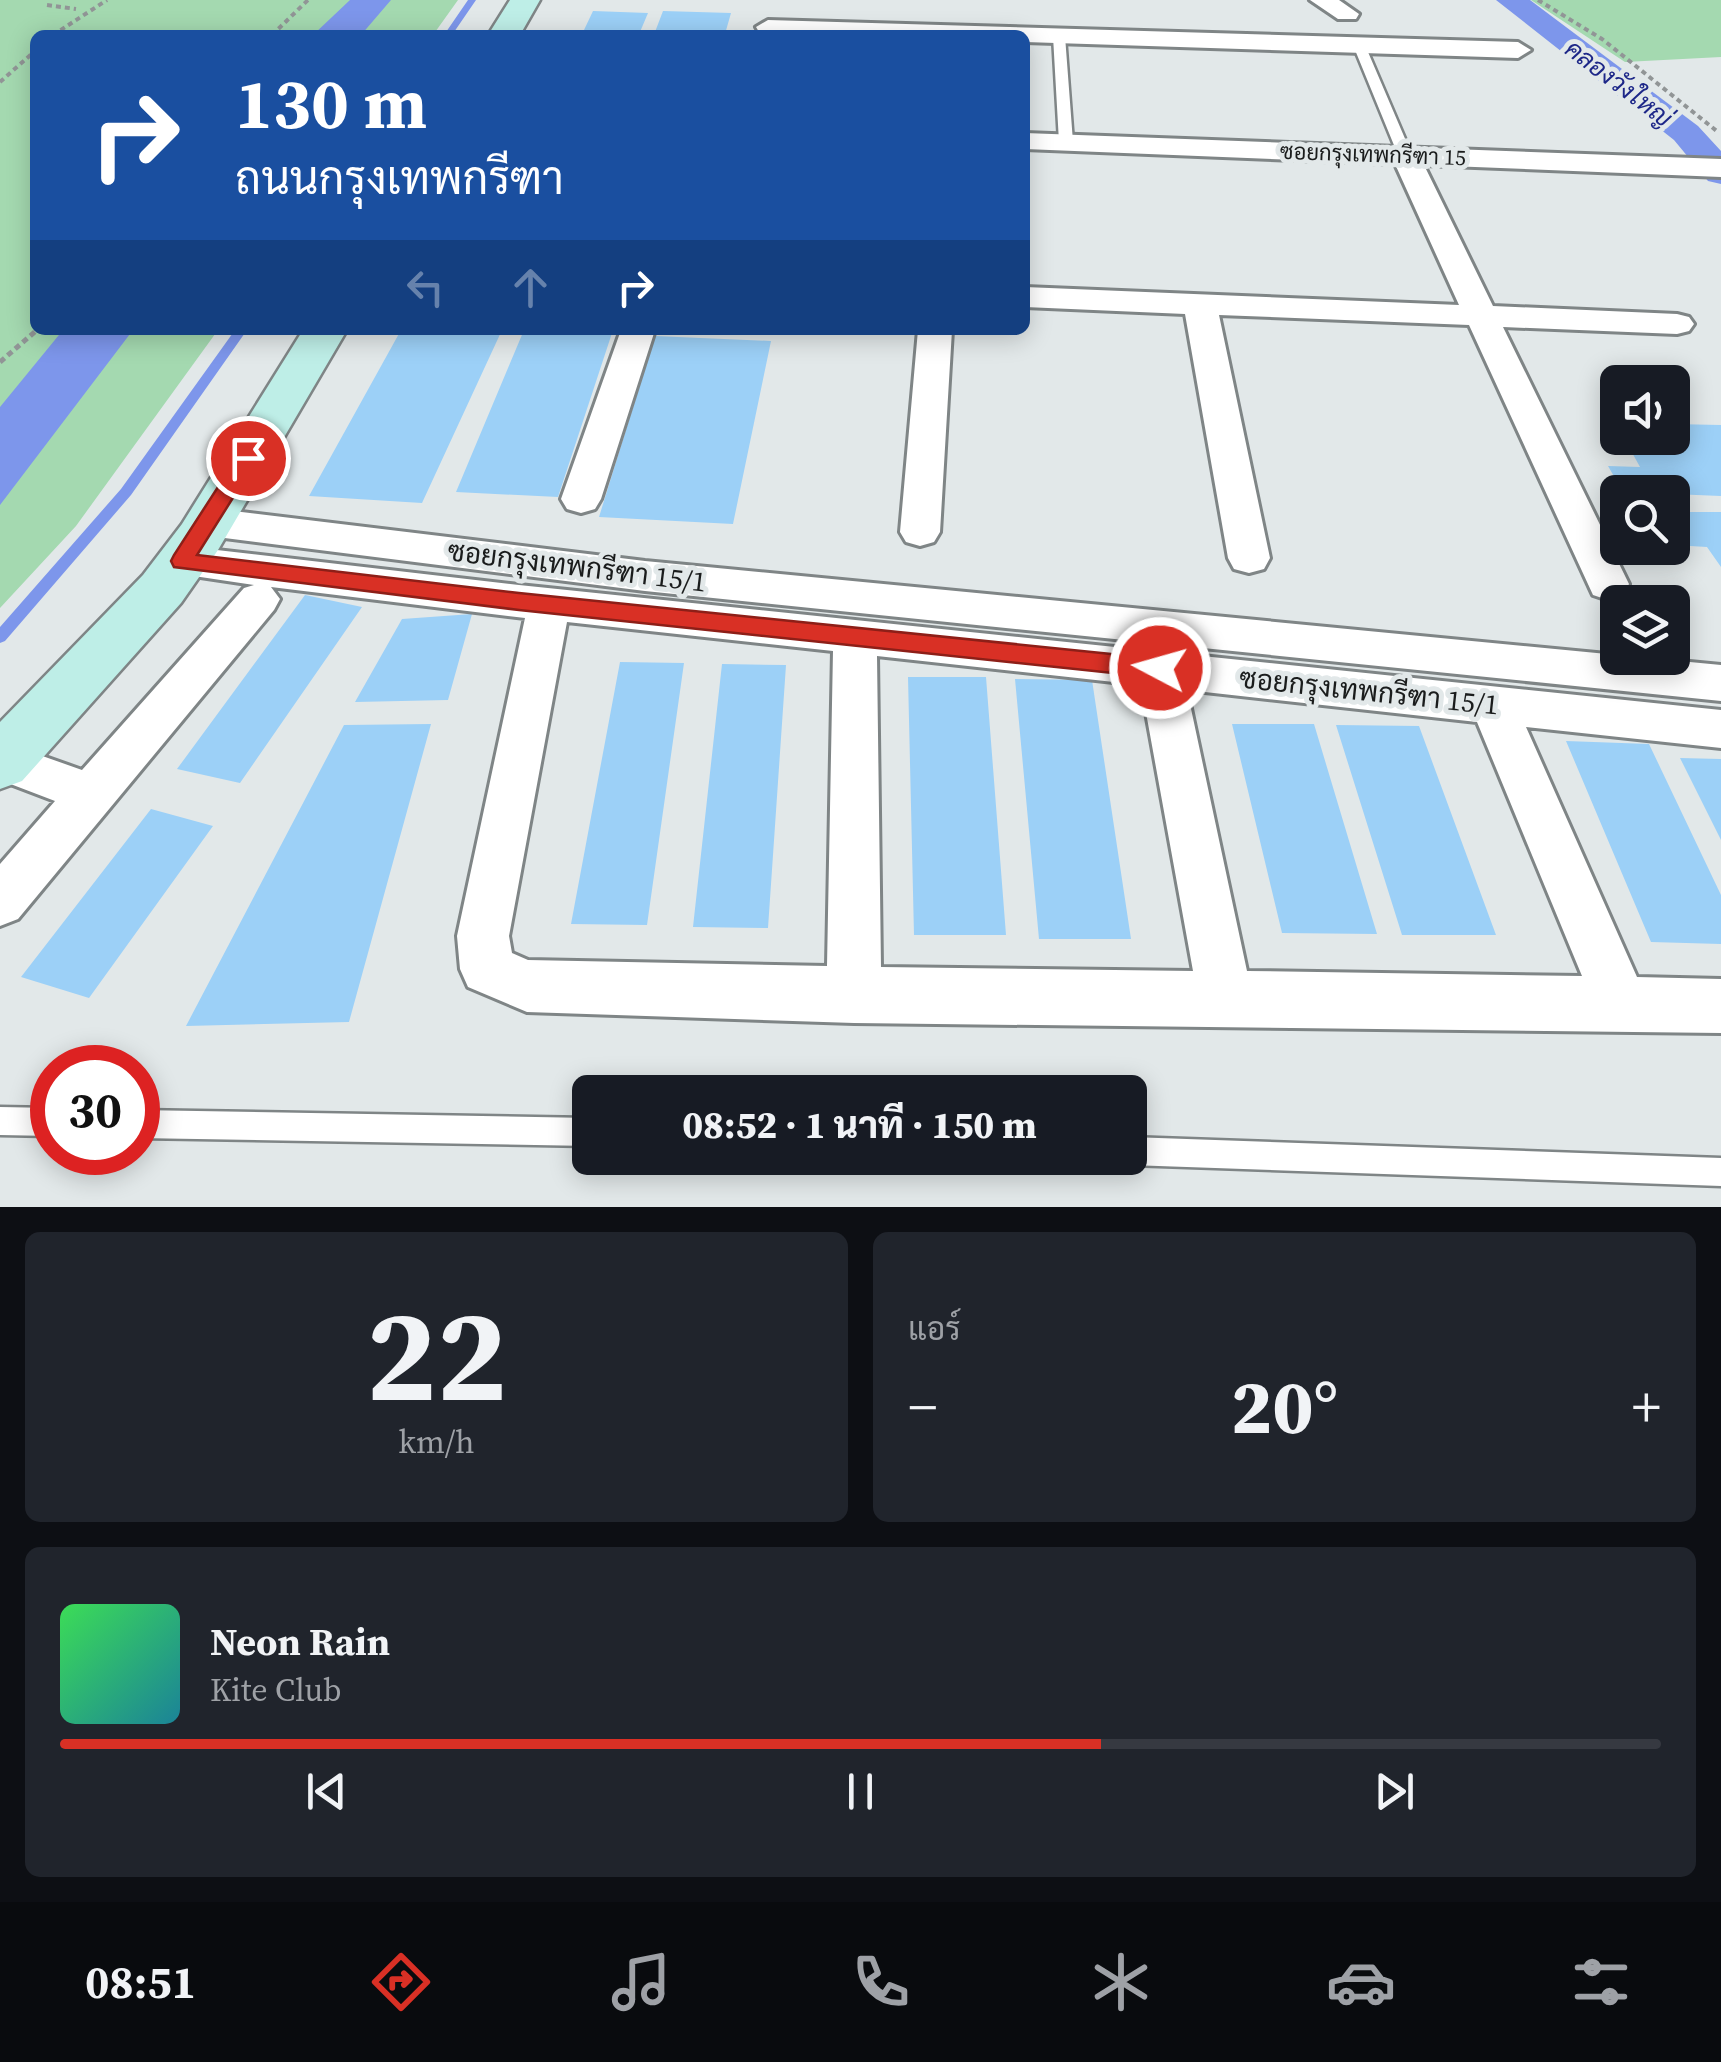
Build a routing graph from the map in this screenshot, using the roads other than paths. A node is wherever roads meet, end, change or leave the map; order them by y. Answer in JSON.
{"nodes":[{"id":1,"x":525,"y":0,"type":"edge"},
{"id":2,"x":776,"y":0,"type":"edge"},
{"id":3,"x":1322,"y":0,"type":"edge"},
{"id":4,"x":1348,"y":14,"type":"dead end"},
{"id":5,"x":507,"y":30,"type":"edge"},
{"id":6,"x":767,"y":30,"type":"edge"},
{"id":7,"x":1030,"y":36,"type":"edge"},
{"id":8,"x":1059,"y":36,"type":"junction"},
{"id":9,"x":1359,"y":45,"type":"junction"},
{"id":10,"x":1518,"y":50,"type":"dead end"},
{"id":11,"x":1030,"y":141,"type":"edge"},
{"id":12,"x":1066,"y":142,"type":"junction"},
{"id":13,"x":1404,"y":156,"type":"junction"},
{"id":14,"x":1721,"y":168,"type":"edge"},
{"id":15,"x":1030,"y":297,"type":"edge"},
{"id":16,"x":1200,"y":304,"type":"junction"},
{"id":17,"x":1479,"y":315,"type":"junction"},
{"id":18,"x":1676,"y":324,"type":"dead end"},
{"id":19,"x":322,"y":335,"type":"edge"},
{"id":20,"x":636,"y":335,"type":"edge"},
{"id":21,"x":935,"y":335,"type":"edge"},
{"id":22,"x":582,"y":499,"type":"dead end"},
{"id":23,"x":920,"y":532,"type":"dead end"},
{"id":24,"x":196,"y":541,"type":"junction"},
{"id":25,"x":1249,"y":558,"type":"dead end"},
{"id":26,"x":1608,"y":584,"type":"dead end"},
{"id":27,"x":259,"y":599,"type":"dead end"},
{"id":28,"x":546,"y":619,"type":"dead end"},
{"id":29,"x":856,"y":644,"type":"dead end"},
{"id":30,"x":1159,"y":658,"type":"junction"},
{"id":31,"x":1721,"y":683,"type":"edge"},
{"id":32,"x":1496,"y":712,"type":"dead end"},
{"id":33,"x":1721,"y":729,"type":"edge"},
{"id":34,"x":2,"y":761,"type":"edge"},
{"id":35,"x":91,"y":794,"type":"junction"},
{"id":36,"x":0,"y":902,"type":"edge"},
{"id":37,"x":854,"y":996,"type":"junction"},
{"id":38,"x":1226,"y":996,"type":"junction"},
{"id":39,"x":1621,"y":1003,"type":"junction"},
{"id":40,"x":1721,"y":1006,"type":"edge"},
{"id":41,"x":0,"y":1122,"type":"edge"},
{"id":42,"x":30,"y":1122,"type":"edge"},
{"id":43,"x":160,"y":1124,"type":"edge"},
{"id":44,"x":572,"y":1132,"type":"edge"},
{"id":45,"x":1147,"y":1152,"type":"edge"},
{"id":46,"x":1721,"y":1172,"type":"edge"}],
"edges":[{"from":1,"to":5,"type":"main road"},
{"from":2,"to":6,"type":"street"},
{"from":3,"to":4,"type":"street"},
{"from":7,"to":8,"type":"street"},
{"from":8,"to":9,"type":"street"},
{"from":8,"to":12,"type":"lane"},
{"from":9,"to":10,"type":"street"},
{"from":9,"to":13,"type":"lane"},
{"from":11,"to":12,"type":"street","name":"ซอยกรุงเทพกรีฑา 15"},
{"from":12,"to":13,"type":"street","name":"ซอยกรุงเทพกรีฑา 15"},
{"from":13,"to":14,"type":"street","name":"ซอยกรุงเทพกรีฑา 15"},
{"from":13,"to":17,"type":"street"},
{"from":15,"to":16,"type":"street"},
{"from":16,"to":17,"type":"street"},
{"from":16,"to":25,"type":"street"},
{"from":17,"to":18,"type":"street"},
{"from":17,"to":26,"type":"street"},
{"from":19,"to":24,"type":"main road"},
{"from":20,"to":22,"type":"street"},
{"from":21,"to":23,"type":"street"},
{"from":24,"to":30,"type":"street","name":"ซอยกรุงเทพกรีฑา 15/1"},
{"from":24,"to":34,"type":"main road"},
{"from":27,"to":35,"type":"street"},
{"from":28,"to":37,"type":"street"},
{"from":29,"to":37,"type":"street"},
{"from":30,"to":31,"type":"street","name":"ซอยกรุงเทพกรีฑา 15/1"},
{"from":30,"to":33,"type":"street","name":"ซอยกรุงเทพกรีฑา 15/1"},
{"from":30,"to":38,"type":"street"},
{"from":32,"to":39,"type":"street"},
{"from":34,"to":35,"type":"street"},
{"from":35,"to":36,"type":"street"},
{"from":37,"to":38,"type":"street"},
{"from":38,"to":39,"type":"street"},
{"from":39,"to":40,"type":"street"},
{"from":41,"to":42,"type":"lane"},
{"from":43,"to":44,"type":"lane"},
{"from":45,"to":46,"type":"lane"}]}
